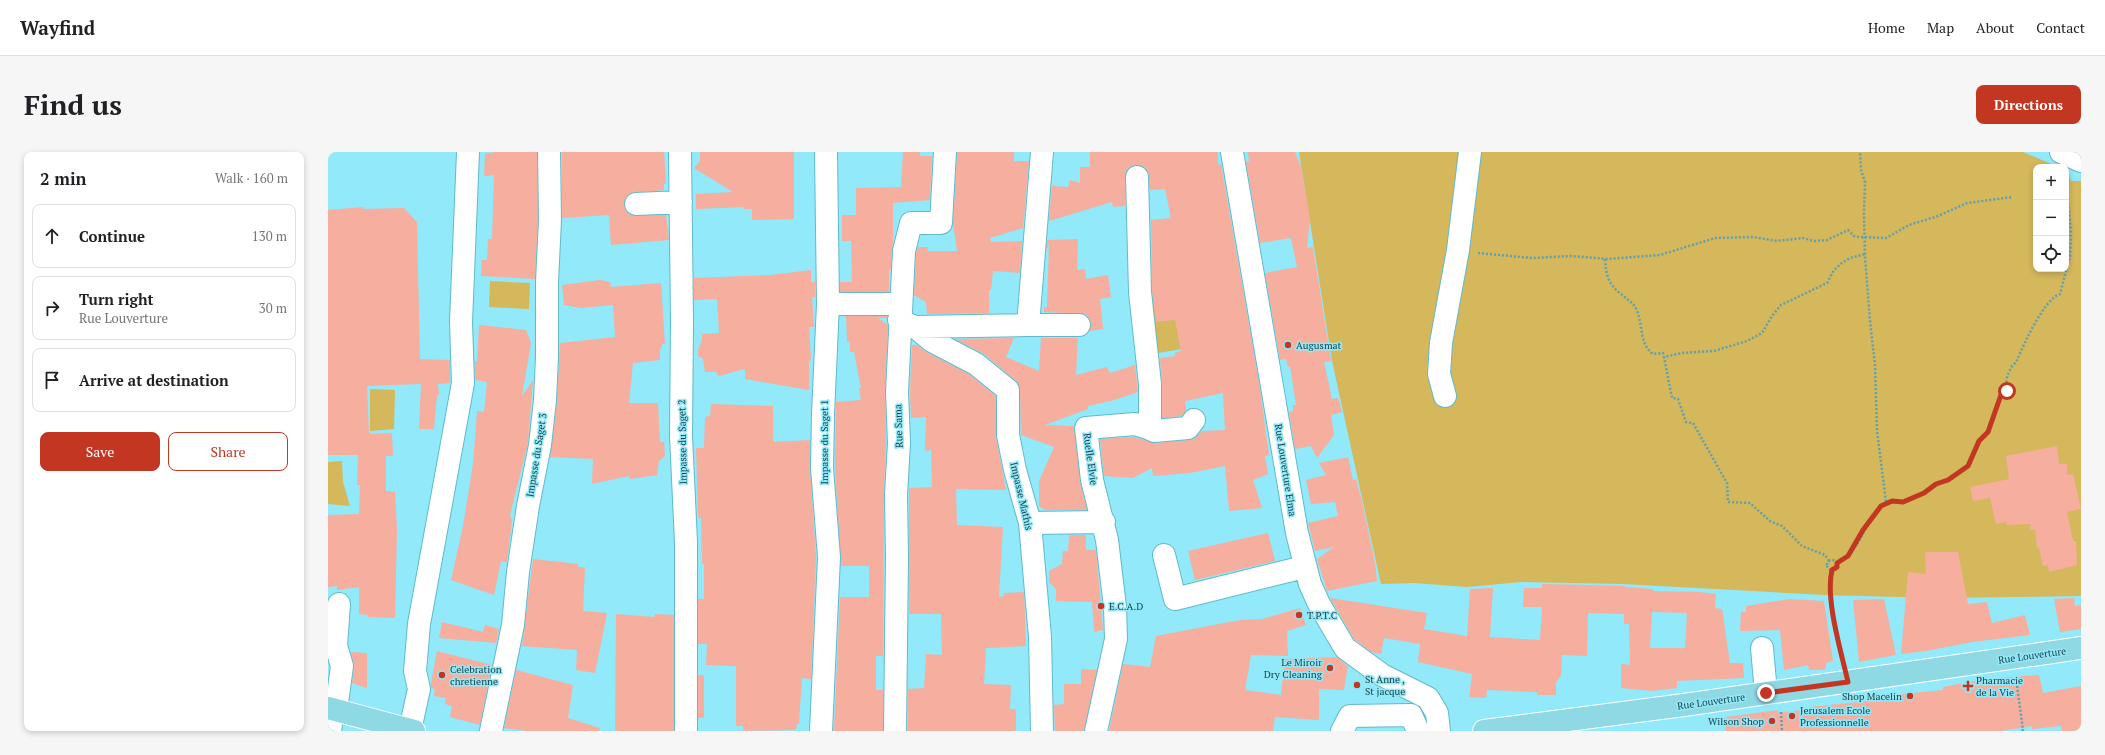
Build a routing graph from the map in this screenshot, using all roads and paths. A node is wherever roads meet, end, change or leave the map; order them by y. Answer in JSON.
{"nodes":[{"id":1,"x":468,"y":152,"type":"edge"},
{"id":2,"x":549,"y":152,"type":"edge"},
{"id":3,"x":680,"y":152,"type":"edge"},
{"id":4,"x":826,"y":152,"type":"edge"},
{"id":5,"x":945,"y":152,"type":"edge"},
{"id":6,"x":1042,"y":152,"type":"edge"},
{"id":7,"x":1232,"y":152,"type":"edge"},
{"id":8,"x":1470,"y":152,"type":"edge"},
{"id":9,"x":1860,"y":152,"type":"edge"},
{"id":10,"x":2061,"y":152,"type":"edge"},
{"id":11,"x":2081,"y":161,"type":"edge"},
{"id":12,"x":1137,"y":177,"type":"dead end"},
{"id":13,"x":2013,"y":197,"type":"dead end"},
{"id":14,"x":2068,"y":200,"type":"edge"},
{"id":15,"x":681,"y":202,"type":"junction"},
{"id":16,"x":636,"y":204,"type":"dead end"},
{"id":17,"x":1865,"y":237,"type":"junction"},
{"id":18,"x":1458,"y":250,"type":"junction"},
{"id":19,"x":1865,"y":254,"type":"junction"},
{"id":20,"x":1605,"y":260,"type":"junction"},
{"id":21,"x":828,"y":304,"type":"junction"},
{"id":22,"x":905,"y":317,"type":"junction"},
{"id":23,"x":1028,"y":325,"type":"junction"},
{"id":24,"x":1079,"y":325,"type":"dead end"},
{"id":25,"x":1664,"y":357,"type":"junction"},
{"id":26,"x":1445,"y":396,"type":"dead end"},
{"id":27,"x":1194,"y":420,"type":"dead end"},
{"id":28,"x":1148,"y":428,"type":"junction"},
{"id":29,"x":1886,"y":502,"type":"junction"},
{"id":30,"x":1104,"y":522,"type":"junction"},
{"id":31,"x":1030,"y":523,"type":"junction"},
{"id":32,"x":1164,"y":555,"type":"dead end"},
{"id":33,"x":1829,"y":561,"type":"junction"},
{"id":34,"x":1837,"y":563,"type":"junction"},
{"id":35,"x":1304,"y":567,"type":"junction"},
{"id":36,"x":1832,"y":570,"type":"junction"},
{"id":37,"x":339,"y":604,"type":"dead end"},
{"id":38,"x":1762,"y":648,"type":"dead end"},
{"id":39,"x":2081,"y":648,"type":"edge"},
{"id":40,"x":2013,"y":658,"type":"junction"},
{"id":41,"x":1848,"y":682,"type":"junction"},
{"id":42,"x":1766,"y":693,"type":"junction"},
{"id":43,"x":332,"y":709,"type":"edge"},
{"id":44,"x":1538,"y":728,"type":"edge"},
{"id":45,"x":412,"y":730,"type":"edge"},
{"id":46,"x":330,"y":731,"type":"edge"},
{"id":47,"x":491,"y":731,"type":"edge"},
{"id":48,"x":686,"y":731,"type":"edge"},
{"id":49,"x":821,"y":731,"type":"edge"},
{"id":50,"x":895,"y":731,"type":"edge"},
{"id":51,"x":1042,"y":731,"type":"edge"},
{"id":52,"x":1096,"y":731,"type":"edge"},
{"id":53,"x":1342,"y":731,"type":"edge"},
{"id":54,"x":1418,"y":731,"type":"edge"},
{"id":55,"x":1439,"y":731,"type":"edge"},
{"id":56,"x":1484,"y":731,"type":"edge"},
{"id":57,"x":2020,"y":731,"type":"edge"}],
"edges":[{"from":1,"to":45,"type":"street"},
{"from":2,"to":47,"type":"street","name":"Impasse du Saget 3"},
{"from":3,"to":15,"type":"street","name":"Impasse du Saget 2"},
{"from":4,"to":21,"type":"street","name":"Impasse du Saget 1"},
{"from":5,"to":22,"type":"street","name":"Rue Sama"},
{"from":6,"to":23,"type":"street"},
{"from":7,"to":35,"type":"street","name":"Rue Louverture Elma"},
{"from":8,"to":18,"type":"street"},
{"from":9,"to":17,"type":"path"},
{"from":10,"to":11,"type":"street"},
{"from":12,"to":28,"type":"street"},
{"from":13,"to":17,"type":"path"},
{"from":14,"to":29,"type":"path"},
{"from":15,"to":16,"type":"street"},
{"from":15,"to":48,"type":"street","name":"Impasse du Saget 2"},
{"from":17,"to":19,"type":"path"},
{"from":17,"to":20,"type":"path"},
{"from":18,"to":20,"type":"path"},
{"from":18,"to":26,"type":"street"},
{"from":19,"to":25,"type":"path"},
{"from":19,"to":29,"type":"path"},
{"from":20,"to":25,"type":"path"},
{"from":21,"to":22,"type":"street"},
{"from":21,"to":49,"type":"street","name":"Impasse du Saget 1"},
{"from":22,"to":23,"type":"street"},
{"from":22,"to":31,"type":"street","name":"Impasse Mathis"},
{"from":22,"to":50,"type":"street","name":"Rue Sama"},
{"from":23,"to":24,"type":"street"},
{"from":25,"to":33,"type":"path"},
{"from":27,"to":28,"type":"street"},
{"from":28,"to":30,"type":"street","name":"Ruelle Elvie"},
{"from":29,"to":34,"type":"path"},
{"from":30,"to":31,"type":"street"},
{"from":30,"to":52,"type":"street","name":"Ruelle Elvie"},
{"from":31,"to":51,"type":"street","name":"Impasse Mathis"},
{"from":32,"to":35,"type":"street"},
{"from":33,"to":34,"type":"path"},
{"from":33,"to":36,"type":"path"},
{"from":34,"to":36,"type":"path"},
{"from":35,"to":55,"type":"street","name":"Rue Louverture Elma"},
{"from":36,"to":41,"type":"path"},
{"from":37,"to":43,"type":"street"},
{"from":38,"to":42,"type":"street"},
{"from":39,"to":40,"type":"main road","name":"Rue Louverture"},
{"from":40,"to":41,"type":"main road","name":"Rue Louverture"},
{"from":40,"to":57,"type":"path"},
{"from":41,"to":42,"type":"main road","name":"Rue Louverture"},
{"from":42,"to":44,"type":"main road","name":"Rue Louverture"},
{"from":43,"to":45,"type":"main road"},
{"from":43,"to":46,"type":"street"},
{"from":44,"to":56,"type":"main road","name":"Rue Louverture"},
{"from":53,"to":54,"type":"street"}]}
